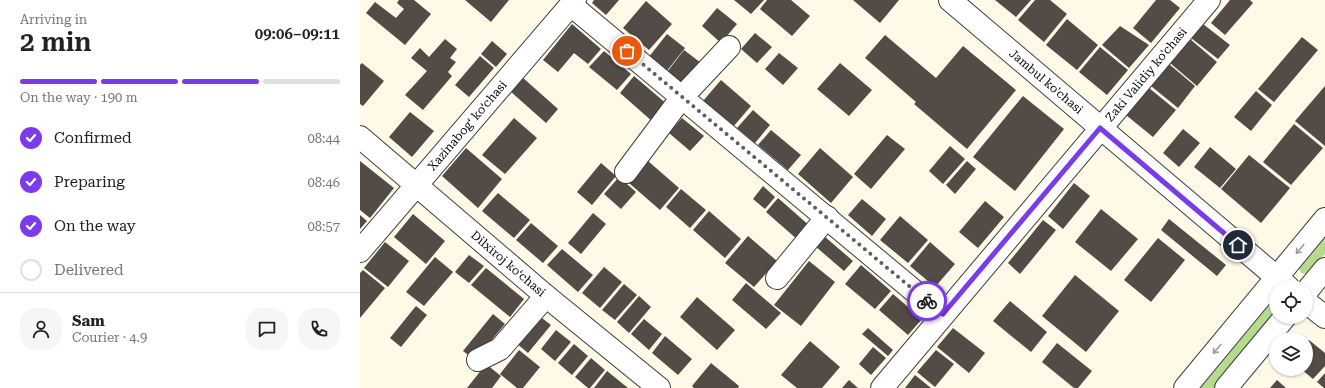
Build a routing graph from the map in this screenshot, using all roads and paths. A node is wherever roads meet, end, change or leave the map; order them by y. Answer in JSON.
{"nodes":[{"id":1,"x":950,"y":0,"type":"edge"},
{"id":2,"x":1209,"y":0,"type":"edge"},
{"id":3,"x":573,"y":2,"type":"edge"},
{"id":4,"x":729,"y":47,"type":"dead end"},
{"id":5,"x":682,"y":97,"type":"junction"},
{"id":6,"x":1100,"y":128,"type":"junction"},
{"id":7,"x":360,"y":137,"type":"edge"},
{"id":8,"x":626,"y":172,"type":"dead end"},
{"id":9,"x":416,"y":184,"type":"junction"},
{"id":10,"x":827,"y":217,"type":"junction"},
{"id":11,"x":1325,"y":219,"type":"edge"},
{"id":12,"x":360,"y":251,"type":"edge"},
{"id":13,"x":1325,"y":269,"type":"edge"},
{"id":14,"x":776,"y":278,"type":"dead end"},
{"id":15,"x":1280,"y":280,"type":"edge"},
{"id":16,"x":1283,"y":280,"type":"edge"},
{"id":17,"x":1313,"y":284,"type":"edge"},
{"id":18,"x":546,"y":296,"type":"junction"},
{"id":19,"x":1269,"y":296,"type":"edge"},
{"id":20,"x":1313,"y":308,"type":"edge"},
{"id":21,"x":943,"y":314,"type":"junction"},
{"id":22,"x":1325,"y":317,"type":"edge"},
{"id":23,"x":1279,"y":324,"type":"edge"},
{"id":24,"x":478,"y":360,"type":"dead end"},
{"id":25,"x":659,"y":388,"type":"edge"},
{"id":26,"x":882,"y":388,"type":"edge"},
{"id":27,"x":1184,"y":388,"type":"edge"},
{"id":28,"x":1226,"y":388,"type":"edge"}],
"edges":[{"from":1,"to":6,"type":"street","name":"Jambul ko'chasi"},
{"from":2,"to":6,"type":"street","name":"Zaki Validiy ko'chasi"},
{"from":3,"to":5,"type":"street"},
{"from":3,"to":9,"type":"street","name":"Xazinabog‘ ko‘chasi"},
{"from":4,"to":5,"type":"street"},
{"from":5,"to":8,"type":"street"},
{"from":5,"to":10,"type":"street"},
{"from":6,"to":15,"type":"street","name":"Jambul ko'chasi"},
{"from":6,"to":21,"type":"street","name":"Zaki Validiy ko'chasi"},
{"from":7,"to":9,"type":"street","name":"Dilxiroj ko‘chasi"},
{"from":9,"to":12,"type":"street","name":"Xazinabog‘ ko‘chasi"},
{"from":9,"to":18,"type":"street","name":"Dilxiroj ko‘chasi"},
{"from":10,"to":14,"type":"street"},
{"from":10,"to":21,"type":"street"},
{"from":11,"to":16,"type":"street","one_way":true},
{"from":13,"to":17,"type":"street"},
{"from":18,"to":24,"type":"street"},
{"from":18,"to":25,"type":"street","name":"Dilxiroj ko‘chasi"},
{"from":19,"to":27,"type":"street","one_way":true},
{"from":20,"to":22,"type":"street"},
{"from":21,"to":26,"type":"street","name":"Zaki Validiy ko'chasi"},
{"from":23,"to":28,"type":"street"}]}
